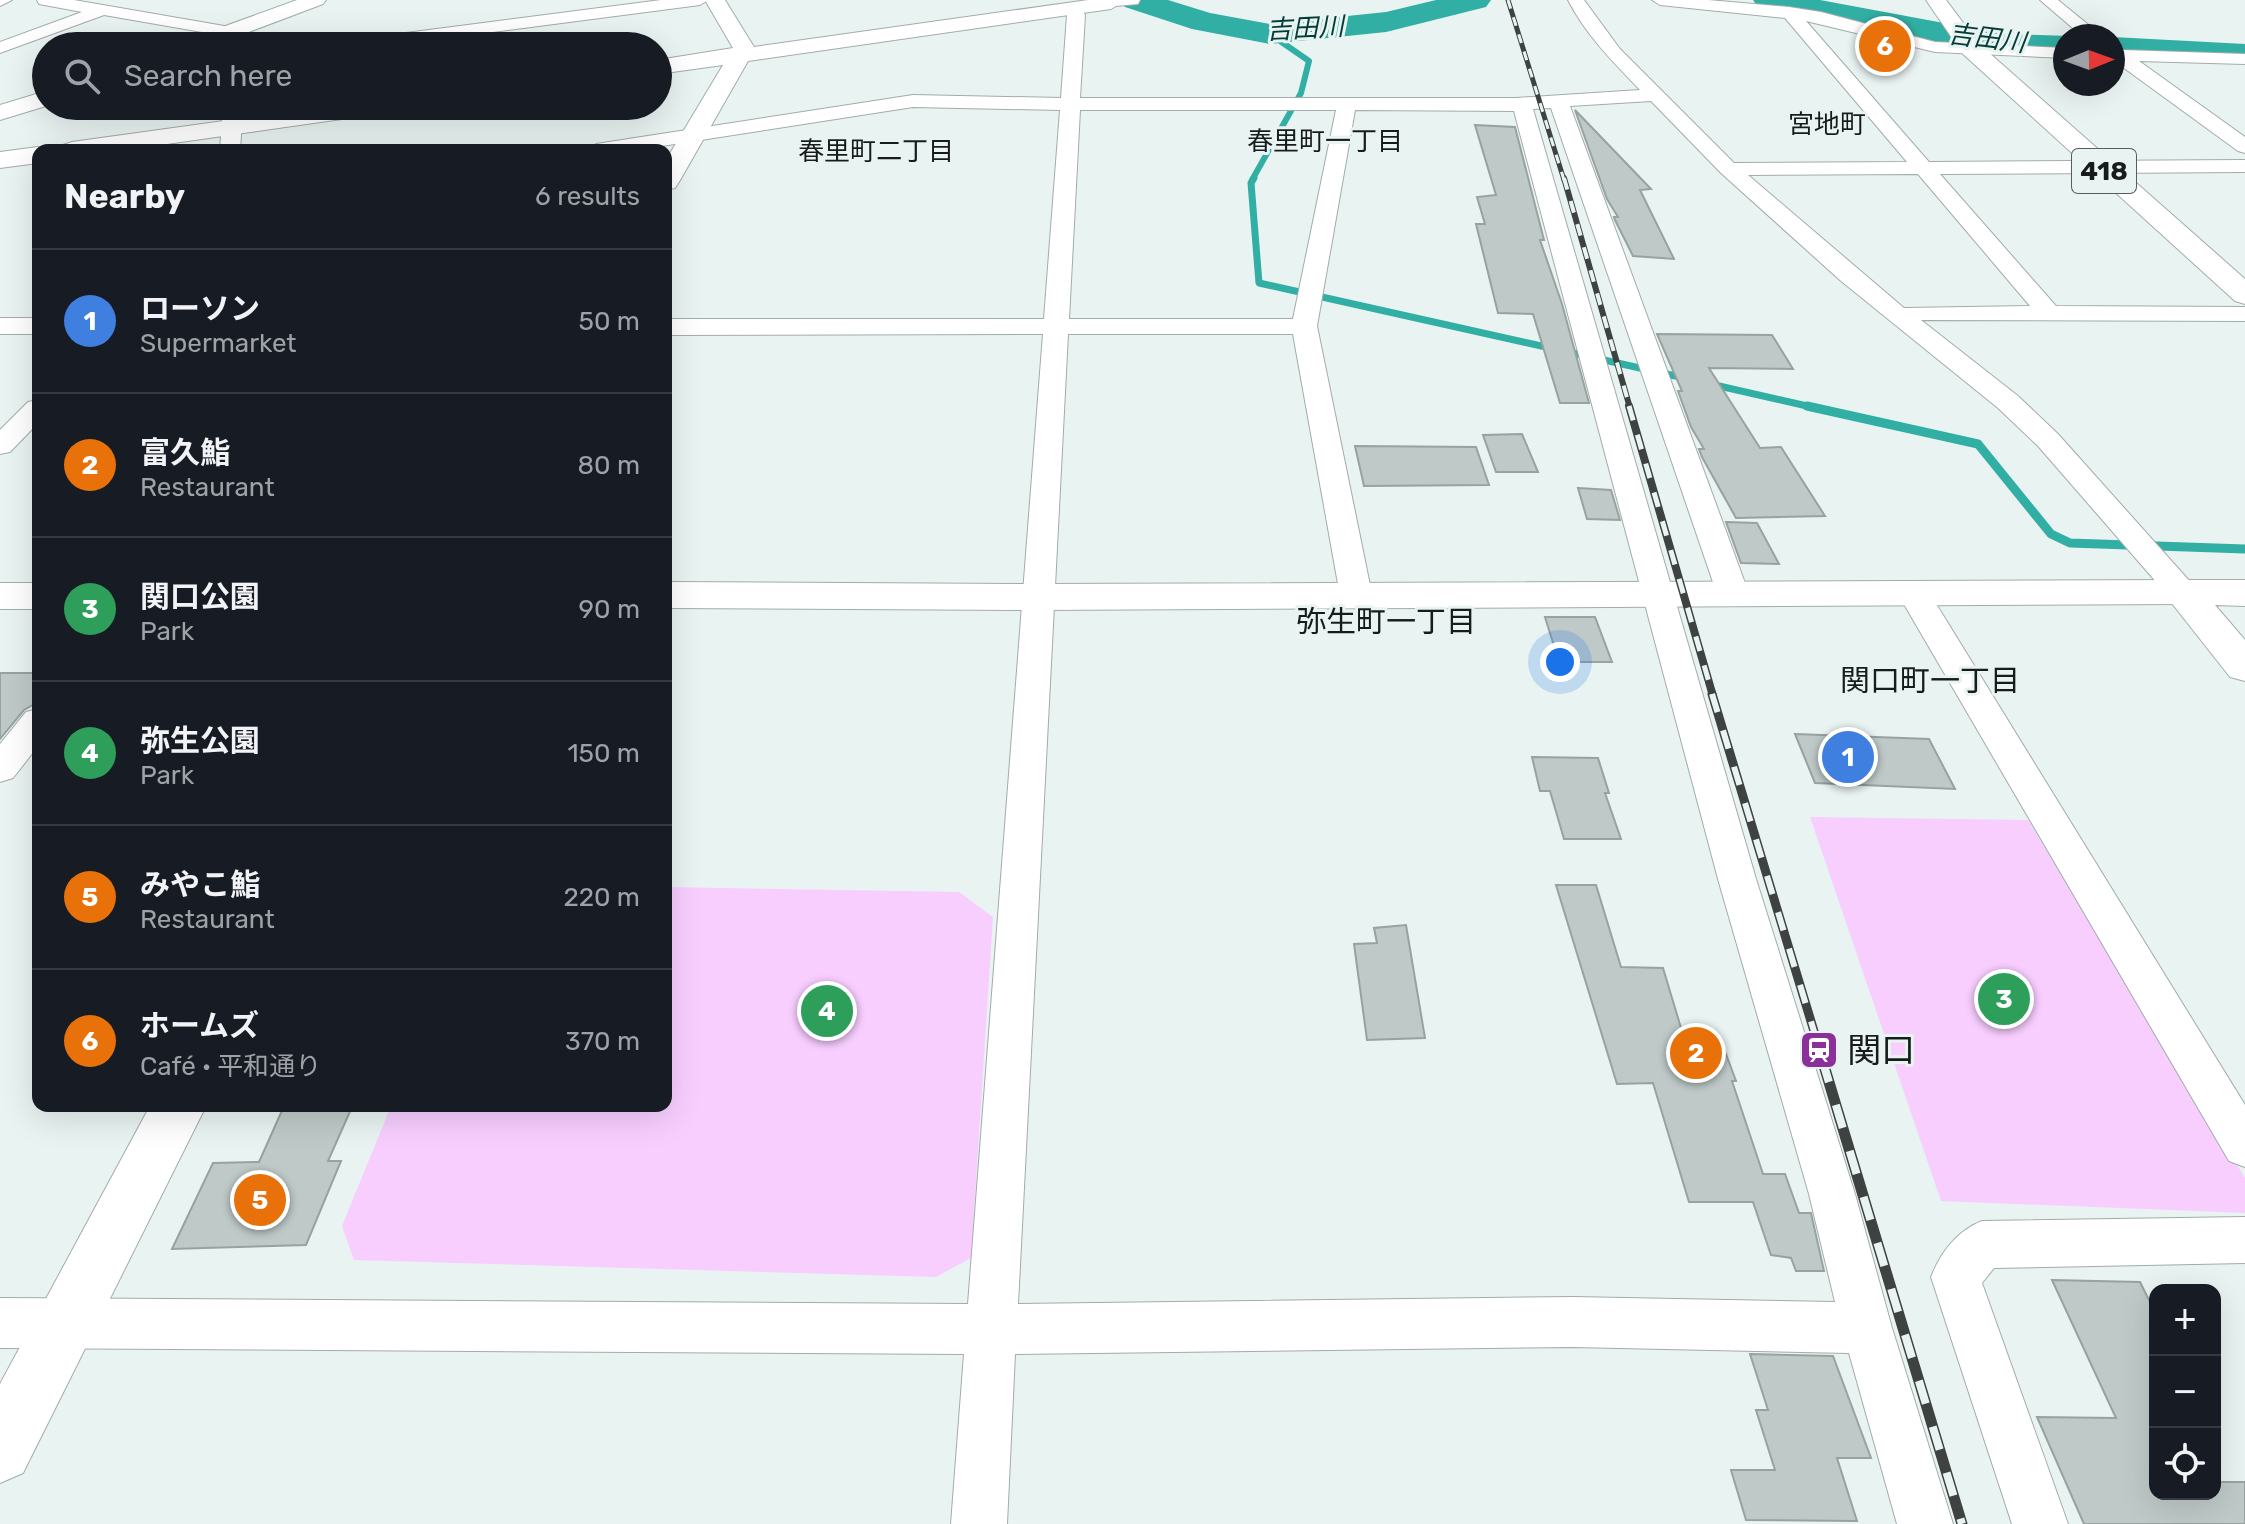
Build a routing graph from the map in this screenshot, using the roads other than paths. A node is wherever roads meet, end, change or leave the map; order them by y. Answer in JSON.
{"nodes":[{"id":1,"x":45,"y":0,"type":"edge"},
{"id":2,"x":130,"y":0,"type":"edge"},
{"id":3,"x":316,"y":0,"type":"edge"},
{"id":4,"x":518,"y":0,"type":"edge"},
{"id":5,"x":700,"y":0,"type":"edge"},
{"id":6,"x":715,"y":0,"type":"edge"},
{"id":7,"x":1132,"y":0,"type":"edge"},
{"id":8,"x":1576,"y":0,"type":"edge"},
{"id":9,"x":1660,"y":0,"type":"edge"},
{"id":10,"x":1936,"y":0,"type":"edge"},
{"id":11,"x":2048,"y":0,"type":"edge"},
{"id":12,"x":1115,"y":1,"type":"edge"},
{"id":13,"x":1073,"y":8,"type":"junction"},
{"id":14,"x":103,"y":10,"type":"junction"},
{"id":15,"x":1789,"y":12,"type":"junction"},
{"id":16,"x":524,"y":23,"type":"junction"},
{"id":17,"x":2078,"y":24,"type":"edge"},
{"id":18,"x":43,"y":32,"type":"edge"},
{"id":19,"x":202,"y":32,"type":"edge"},
{"id":20,"x":249,"y":32,"type":"edge"},
{"id":21,"x":454,"y":32,"type":"edge"},
{"id":22,"x":528,"y":32,"type":"edge"},
{"id":23,"x":32,"y":36,"type":"edge"},
{"id":24,"x":1966,"y":42,"type":"junction"},
{"id":25,"x":0,"y":48,"type":"edge"},
{"id":26,"x":2053,"y":52,"type":"edge"},
{"id":27,"x":2125,"y":53,"type":"edge"},
{"id":28,"x":739,"y":55,"type":"junction"},
{"id":29,"x":2245,"y":59,"type":"edge"},
{"id":30,"x":2125,"y":60,"type":"edge"},
{"id":31,"x":672,"y":65,"type":"edge"},
{"id":32,"x":1657,"y":95,"type":"junction"},
{"id":33,"x":1558,"y":100,"type":"junction"},
{"id":34,"x":32,"y":103,"type":"edge"},
{"id":35,"x":1343,"y":103,"type":"junction"},
{"id":36,"x":1070,"y":104,"type":"junction"},
{"id":37,"x":1516,"y":104,"type":"junction"},
{"id":38,"x":0,"y":113,"type":"edge"},
{"id":39,"x":287,"y":120,"type":"edge"},
{"id":40,"x":232,"y":128,"type":"edge"},
{"id":41,"x":691,"y":135,"type":"junction"},
{"id":42,"x":116,"y":144,"type":"edge"},
{"id":43,"x":634,"y":144,"type":"edge"},
{"id":44,"x":2245,"y":147,"type":"edge"},
{"id":45,"x":32,"y":156,"type":"edge"},
{"id":46,"x":0,"y":160,"type":"edge"},
{"id":47,"x":2098,"y":165,"type":"junction"},
{"id":48,"x":1919,"y":166,"type":"junction"},
{"id":49,"x":2245,"y":166,"type":"edge"},
{"id":50,"x":1728,"y":169,"type":"junction"},
{"id":51,"x":672,"y":171,"type":"edge"},
{"id":52,"x":2245,"y":295,"type":"edge"},
{"id":53,"x":2049,"y":313,"type":"junction"},
{"id":54,"x":2245,"y":314,"type":"edge"},
{"id":55,"x":1900,"y":316,"type":"junction"},
{"id":56,"x":0,"y":326,"type":"edge"},
{"id":57,"x":32,"y":326,"type":"edge"},
{"id":58,"x":1056,"y":326,"type":"junction"},
{"id":59,"x":1304,"y":326,"type":"junction"},
{"id":60,"x":672,"y":327,"type":"edge"},
{"id":61,"x":32,"y":414,"type":"edge"},
{"id":62,"x":0,"y":446,"type":"edge"},
{"id":63,"x":2182,"y":592,"type":"junction"},
{"id":64,"x":2245,"y":593,"type":"edge"},
{"id":65,"x":1733,"y":594,"type":"junction"},
{"id":66,"x":1914,"y":594,"type":"junction"},
{"id":67,"x":672,"y":595,"type":"edge"},
{"id":68,"x":1356,"y":595,"type":"junction"},
{"id":69,"x":1657,"y":595,"type":"junction"},
{"id":70,"x":0,"y":596,"type":"edge"},
{"id":71,"x":32,"y":596,"type":"edge"},
{"id":72,"x":1038,"y":597,"type":"junction"},
{"id":73,"x":2245,"y":667,"type":"edge"},
{"id":74,"x":32,"y":729,"type":"edge"},
{"id":75,"x":0,"y":769,"type":"edge"},
{"id":76,"x":176,"y":1112,"type":"edge"},
{"id":77,"x":2245,"y":1146,"type":"edge"},
{"id":78,"x":2245,"y":1240,"type":"edge"},
{"id":79,"x":0,"y":1323,"type":"edge"},
{"id":80,"x":66,"y":1323,"type":"junction"},
{"id":81,"x":1867,"y":1328,"type":"junction"},
{"id":82,"x":990,"y":1329,"type":"junction"},
{"id":83,"x":0,"y":1450,"type":"edge"},
{"id":84,"x":979,"y":1524,"type":"edge"},
{"id":85,"x":1925,"y":1524,"type":"edge"},
{"id":86,"x":2040,"y":1524,"type":"edge"}],
"edges":[{"from":1,"to":14,"type":"street"},
{"from":2,"to":14,"type":"street"},
{"from":3,"to":20,"type":"main road"},
{"from":4,"to":16,"type":"street"},
{"from":5,"to":16,"type":"street"},
{"from":6,"to":28,"type":"main road"},
{"from":7,"to":12,"type":"street"},
{"from":8,"to":32,"type":"street"},
{"from":9,"to":15,"type":"street"},
{"from":10,"to":24,"type":"main road","number":"418"},
{"from":11,"to":17,"type":"street"},
{"from":12,"to":13,"type":"main road"},
{"from":13,"to":28,"type":"main road"},
{"from":13,"to":36,"type":"street"},
{"from":14,"to":18,"type":"street"},
{"from":14,"to":19,"type":"street"},
{"from":15,"to":24,"type":"street"},
{"from":15,"to":48,"type":"street"},
{"from":16,"to":21,"type":"street"},
{"from":16,"to":22,"type":"street"},
{"from":23,"to":25,"type":"street"},
{"from":24,"to":26,"type":"street"},
{"from":24,"to":47,"type":"main road","number":"418"},
{"from":27,"to":29,"type":"street"},
{"from":28,"to":31,"type":"main road"},
{"from":28,"to":41,"type":"main road"},
{"from":30,"to":44,"type":"street"},
{"from":32,"to":33,"type":"street"},
{"from":32,"to":50,"type":"street"},
{"from":33,"to":37,"type":"street"},
{"from":33,"to":65,"type":"street"},
{"from":34,"to":38,"type":"main road"},
{"from":35,"to":36,"type":"street"},
{"from":35,"to":37,"type":"street"},
{"from":35,"to":59,"type":"street"},
{"from":36,"to":41,"type":"street"},
{"from":36,"to":58,"type":"street"},
{"from":37,"to":69,"type":"street"},
{"from":39,"to":40,"type":"main road"},
{"from":40,"to":42,"type":"main road"},
{"from":41,"to":43,"type":"street"},
{"from":41,"to":51,"type":"main road"},
{"from":45,"to":46,"type":"main road"},
{"from":47,"to":48,"type":"street"},
{"from":47,"to":49,"type":"street"},
{"from":47,"to":52,"type":"main road","number":"418"},
{"from":48,"to":50,"type":"street"},
{"from":48,"to":53,"type":"street"},
{"from":50,"to":55,"type":"street"},
{"from":53,"to":54,"type":"street"},
{"from":53,"to":55,"type":"street"},
{"from":55,"to":63,"type":"street"},
{"from":56,"to":57,"type":"street"},
{"from":58,"to":59,"type":"street"},
{"from":58,"to":60,"type":"street"},
{"from":58,"to":72,"type":"street"},
{"from":59,"to":68,"type":"street"},
{"from":61,"to":62,"type":"street"},
{"from":63,"to":64,"type":"main road"},
{"from":63,"to":66,"type":"main road"},
{"from":63,"to":73,"type":"main road"},
{"from":65,"to":66,"type":"main road"},
{"from":65,"to":69,"type":"main road"},
{"from":66,"to":77,"type":"street"},
{"from":67,"to":72,"type":"main road"},
{"from":68,"to":69,"type":"main road"},
{"from":68,"to":72,"type":"main road"},
{"from":69,"to":81,"type":"street"},
{"from":70,"to":71,"type":"main road"},
{"from":72,"to":82,"type":"street"},
{"from":74,"to":75,"type":"street"},
{"from":76,"to":80,"type":"main road"},
{"from":78,"to":86,"type":"street"},
{"from":79,"to":80,"type":"street"},
{"from":80,"to":82,"type":"street"},
{"from":80,"to":83,"type":"main road"},
{"from":81,"to":82,"type":"street"},
{"from":81,"to":85,"type":"street"},
{"from":82,"to":84,"type":"street"}]}
